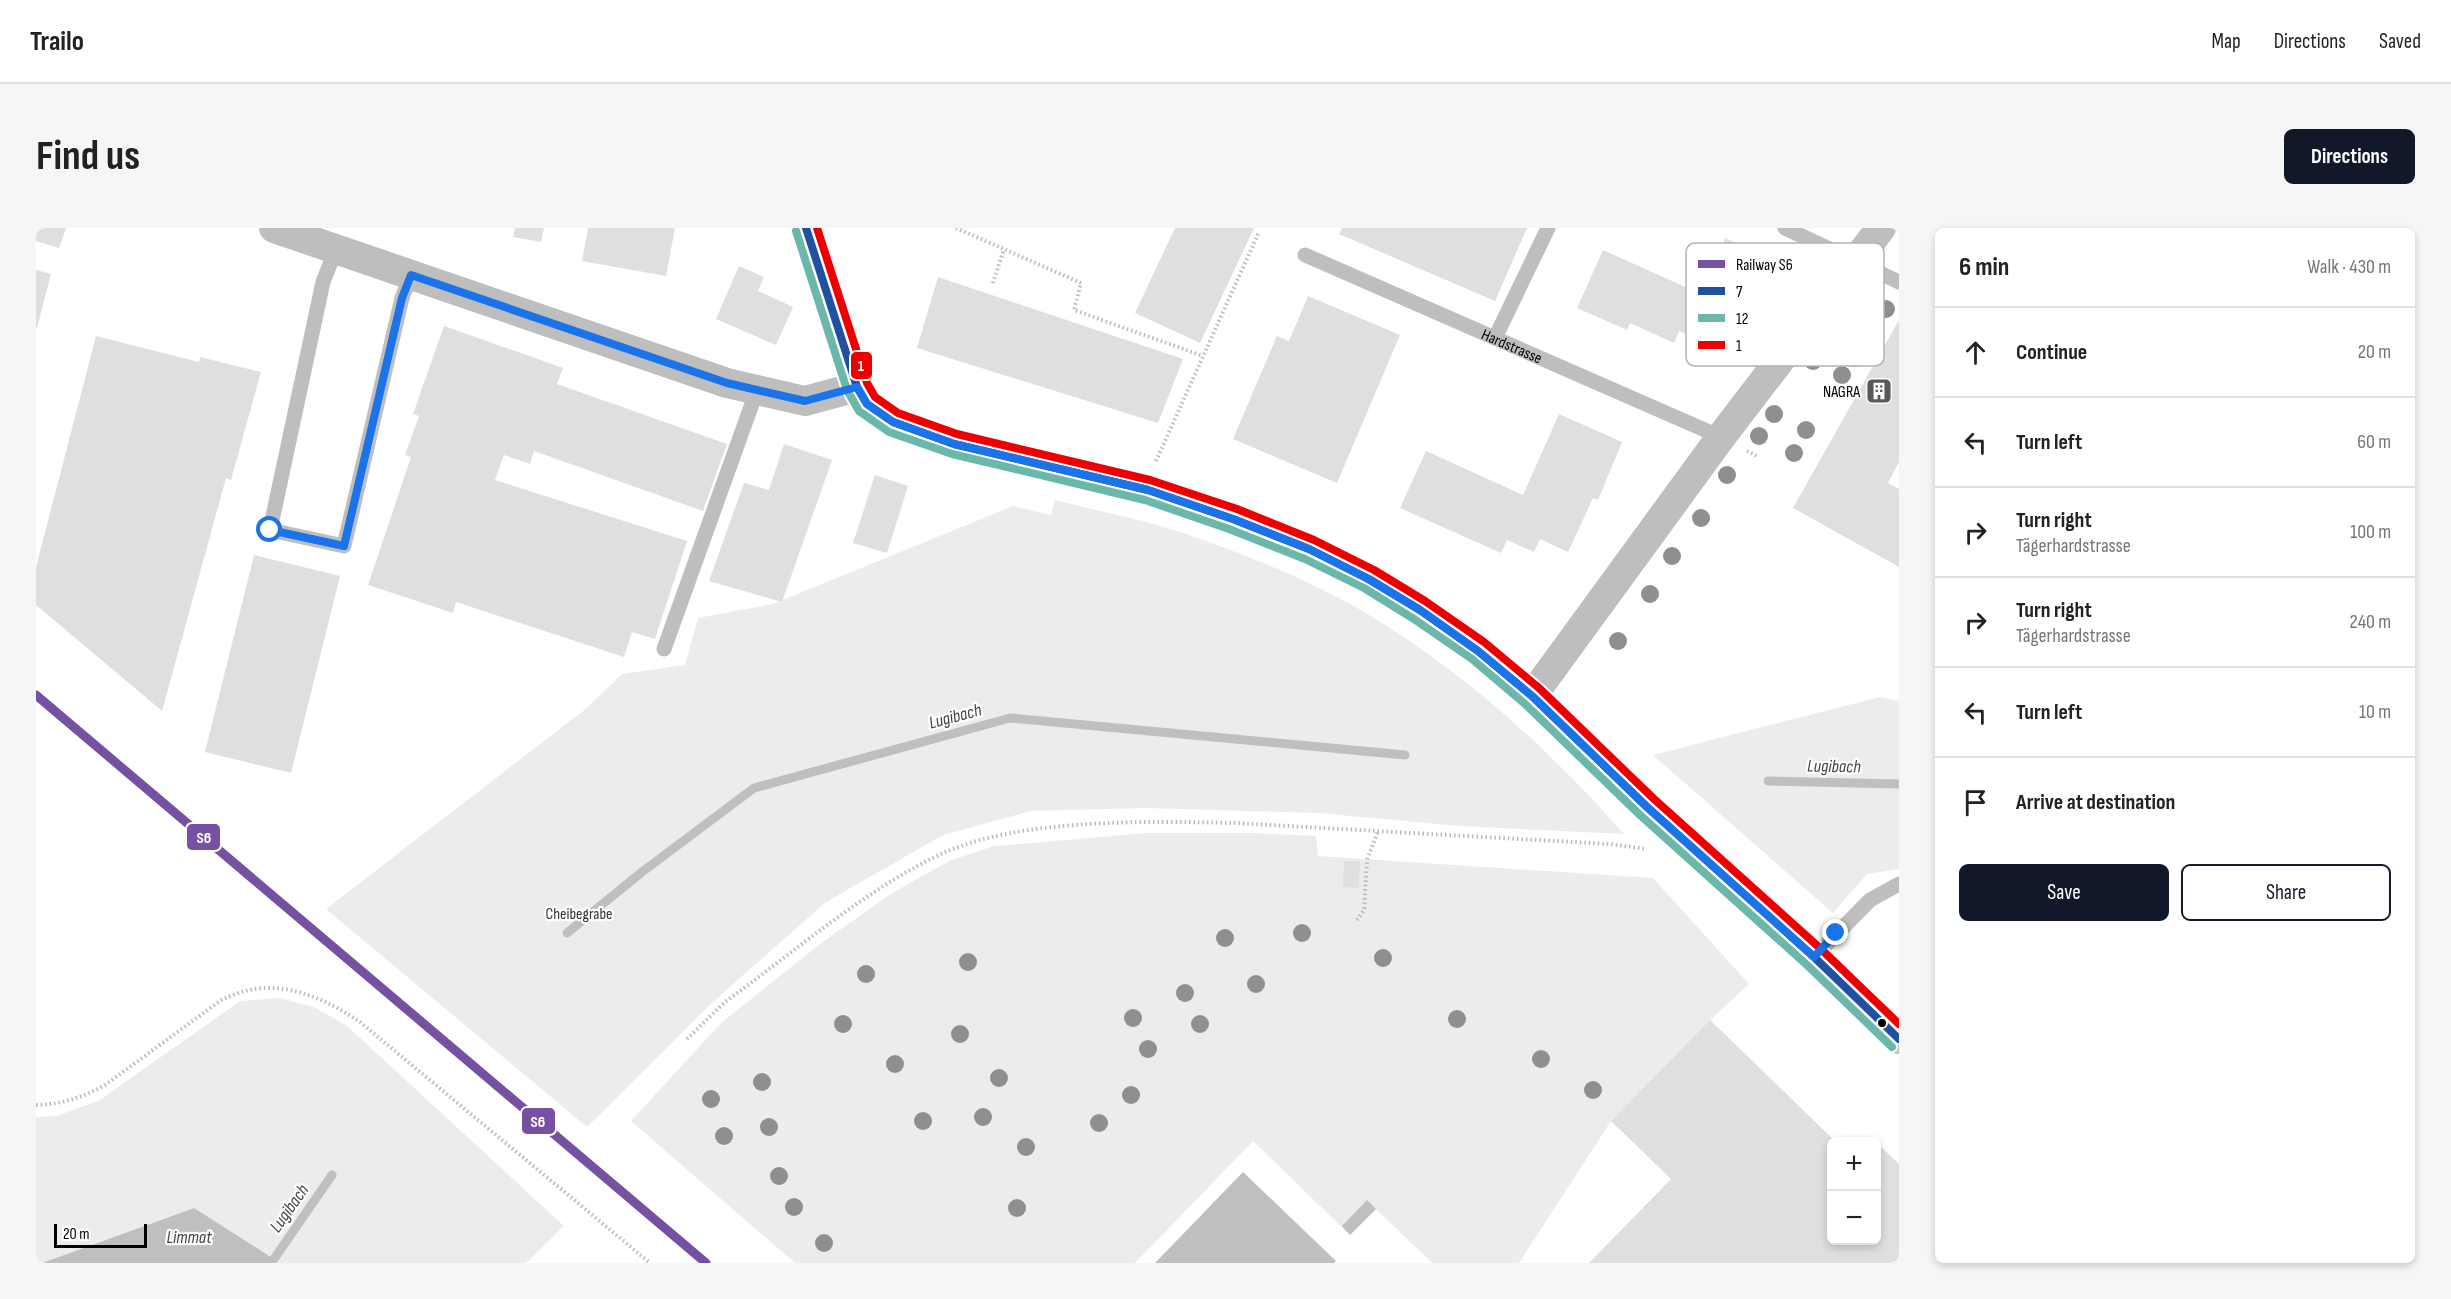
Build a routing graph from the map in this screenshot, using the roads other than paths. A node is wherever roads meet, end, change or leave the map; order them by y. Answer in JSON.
{"nodes":[{"id":1,"x":274,"y":228,"type":"edge"},
{"id":2,"x":806,"y":228,"type":"edge"},
{"id":3,"x":1548,"y":228,"type":"edge"},
{"id":4,"x":1785,"y":228,"type":"edge"},
{"id":5,"x":1881,"y":228,"type":"edge"},
{"id":6,"x":1817,"y":243,"type":"edge"},
{"id":7,"x":1870,"y":243,"type":"edge"},
{"id":8,"x":336,"y":249,"type":"junction"},
{"id":9,"x":1305,"y":255,"type":"dead end"},
{"id":10,"x":411,"y":275,"type":"junction"},
{"id":11,"x":1884,"y":275,"type":"edge"},
{"id":12,"x":1899,"y":282,"type":"edge"},
{"id":13,"x":1495,"y":338,"type":"junction"},
{"id":14,"x":1776,"y":366,"type":"edge"},
{"id":15,"x":857,"y":387,"type":"junction"},
{"id":16,"x":757,"y":390,"type":"junction"},
{"id":17,"x":1721,"y":437,"type":"junction"},
{"id":18,"x":664,"y":649,"type":"dead end"},
{"id":19,"x":1532,"y":696,"type":"junction"},
{"id":20,"x":1899,"y":884,"type":"edge"},
{"id":21,"x":1814,"y":957,"type":"junction"},
{"id":22,"x":1899,"y":1038,"type":"edge"}],
"edges":[{"from":1,"to":8,"type":"street"},
{"from":2,"to":15,"type":"street"},
{"from":3,"to":13,"type":"lane"},
{"from":4,"to":6,"type":"lane"},
{"from":5,"to":7,"type":"street"},
{"from":8,"to":10,"type":"street"},
{"from":8,"to":10,"type":"lane"},
{"from":9,"to":13,"type":"lane","name":"Hardstrasse"},
{"from":10,"to":16,"type":"street"},
{"from":11,"to":12,"type":"lane"},
{"from":13,"to":17,"type":"lane","name":"Hardstrasse"},
{"from":14,"to":17,"type":"street"},
{"from":15,"to":16,"type":"street"},
{"from":15,"to":19,"type":"street"},
{"from":16,"to":18,"type":"lane"},
{"from":17,"to":19,"type":"street"},
{"from":19,"to":21,"type":"street"},
{"from":20,"to":21,"type":"lane"},
{"from":21,"to":22,"type":"street"}]}
